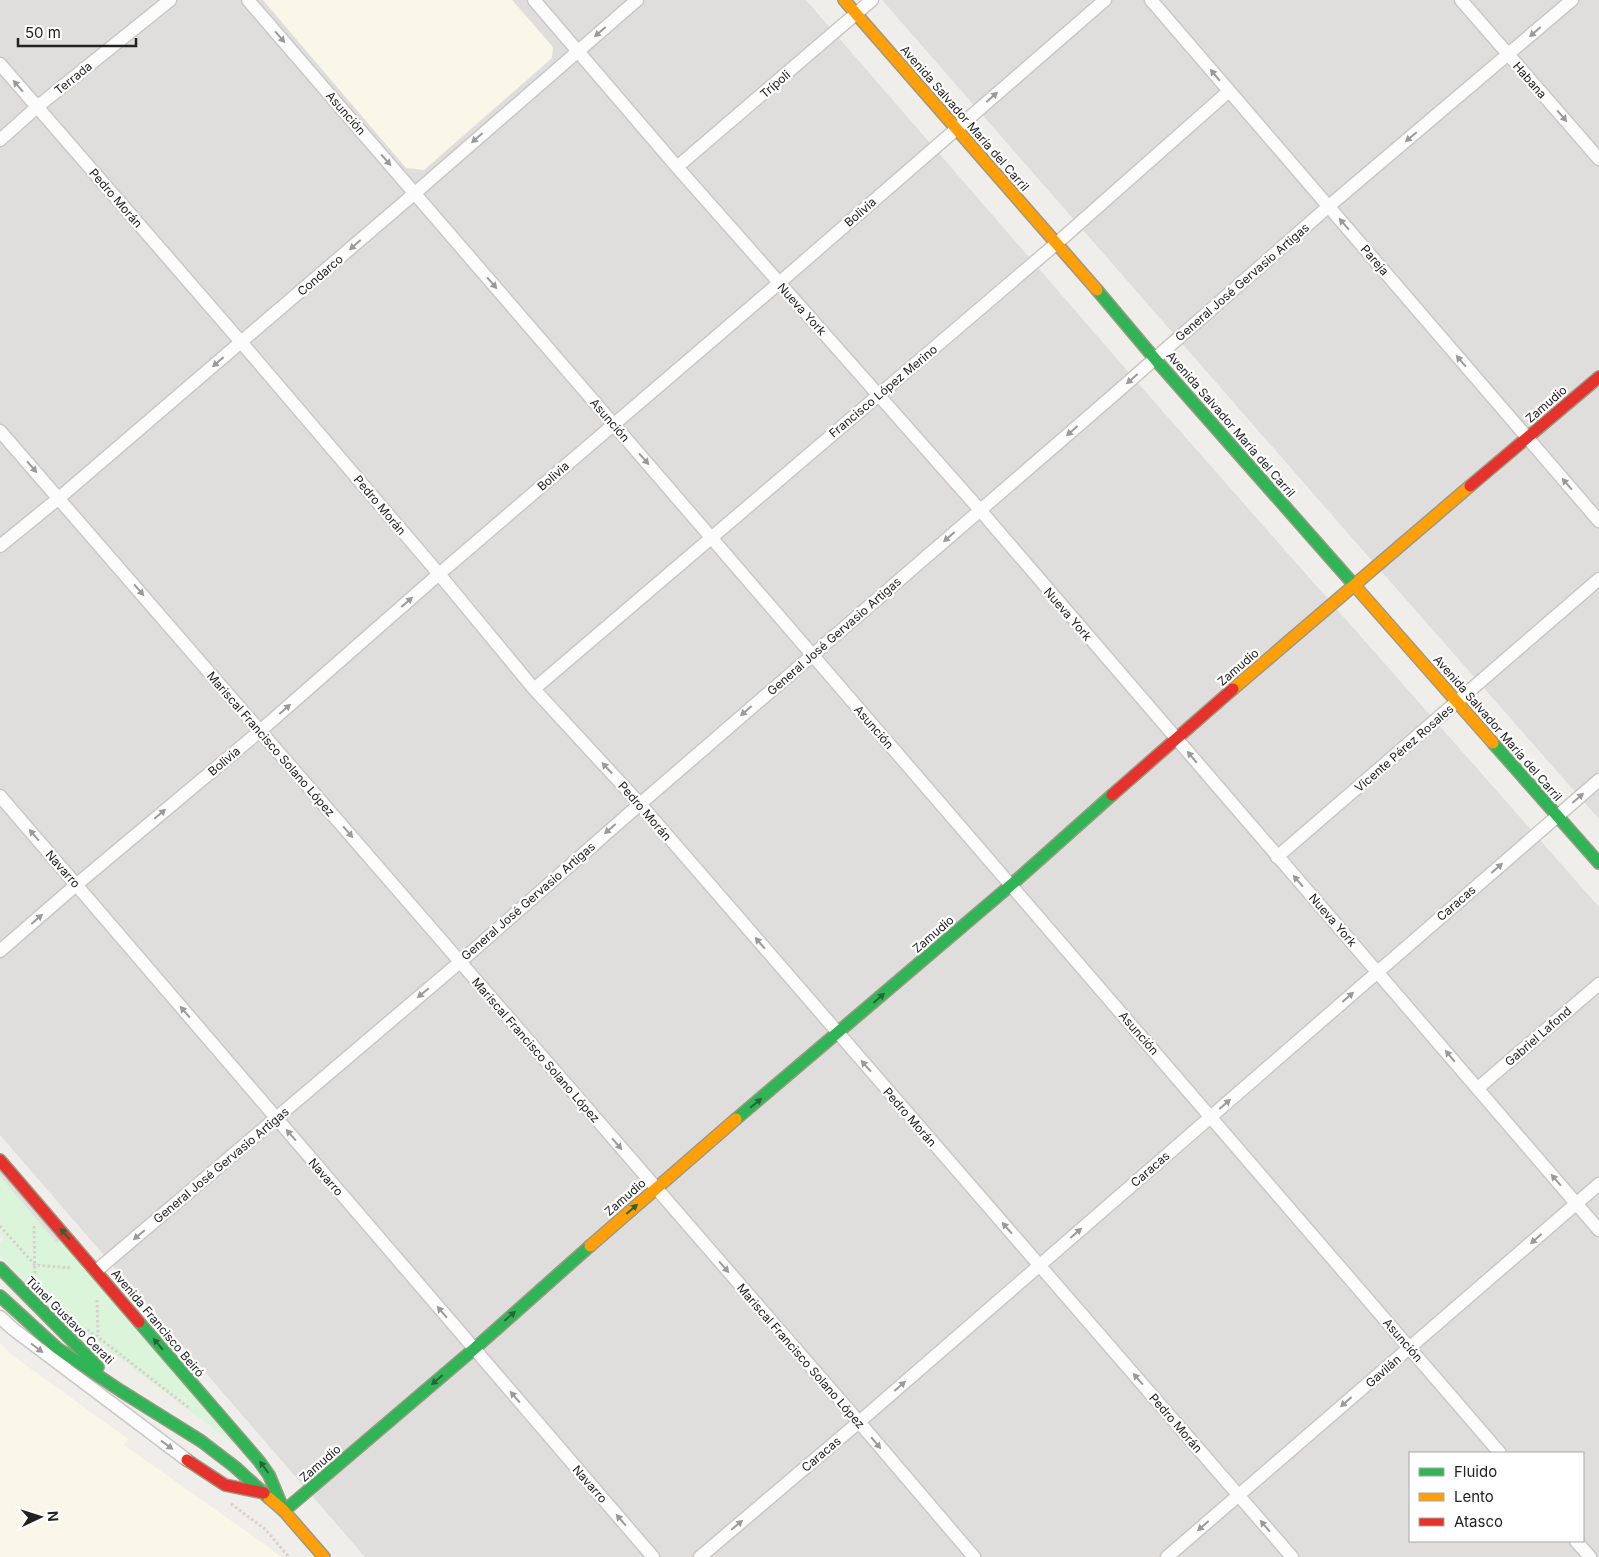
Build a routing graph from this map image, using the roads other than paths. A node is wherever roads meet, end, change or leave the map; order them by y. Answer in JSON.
{"nodes":[{"id":1,"x":170,"y":0,"type":"edge"},
{"id":2,"x":248,"y":0,"type":"edge"},
{"id":3,"x":534,"y":0,"type":"edge"},
{"id":4,"x":637,"y":0,"type":"edge"},
{"id":5,"x":844,"y":0,"type":"edge"},
{"id":6,"x":872,"y":0,"type":"edge"},
{"id":7,"x":1106,"y":0,"type":"edge"},
{"id":8,"x":1151,"y":0,"type":"edge"},
{"id":9,"x":1461,"y":0,"type":"edge"},
{"id":10,"x":1572,"y":0,"type":"edge"},
{"id":11,"x":856,"y":14,"type":"junction"},
{"id":12,"x":578,"y":51,"type":"junction"},
{"id":13,"x":1509,"y":55,"type":"junction"},
{"id":14,"x":0,"y":64,"type":"edge"},
{"id":15,"x":1229,"y":91,"type":"junction"},
{"id":16,"x":37,"y":107,"type":"junction"},
{"id":17,"x":955,"y":129,"type":"junction"},
{"id":18,"x":0,"y":140,"type":"edge"},
{"id":19,"x":1599,"y":159,"type":"edge"},
{"id":20,"x":677,"y":167,"type":"junction"},
{"id":21,"x":415,"y":193,"type":"junction"},
{"id":22,"x":1329,"y":206,"type":"junction"},
{"id":23,"x":1057,"y":243,"type":"junction"},
{"id":24,"x":779,"y":283,"type":"junction"},
{"id":25,"x":241,"y":342,"type":"junction"},
{"id":26,"x":1155,"y":358,"type":"junction"},
{"id":27,"x":1599,"y":376,"type":"edge"},
{"id":28,"x":879,"y":395,"type":"junction"},
{"id":29,"x":614,"y":424,"type":"junction"},
{"id":30,"x":0,"y":431,"type":"edge"},
{"id":31,"x":1528,"y":438,"type":"junction"},
{"id":32,"x":59,"y":498,"type":"junction"},
{"id":33,"x":980,"y":510,"type":"junction"},
{"id":34,"x":1599,"y":521,"type":"edge"},
{"id":35,"x":711,"y":537,"type":"junction"},
{"id":36,"x":0,"y":546,"type":"edge"},
{"id":37,"x":439,"y":574,"type":"junction"},
{"id":38,"x":1599,"y":579,"type":"edge"},
{"id":39,"x":1354,"y":585,"type":"junction"},
{"id":40,"x":812,"y":654,"type":"junction"},
{"id":41,"x":534,"y":689,"type":"junction"},
{"id":42,"x":1458,"y":702,"type":"junction"},
{"id":43,"x":260,"y":731,"type":"junction"},
{"id":44,"x":1176,"y":738,"type":"junction"},
{"id":45,"x":1599,"y":780,"type":"edge"},
{"id":46,"x":0,"y":796,"type":"edge"},
{"id":47,"x":640,"y":804,"type":"junction"},
{"id":48,"x":1557,"y":816,"type":"junction"},
{"id":49,"x":1277,"y":858,"type":"junction"},
{"id":50,"x":1599,"y":863,"type":"edge"},
{"id":51,"x":76,"y":885,"type":"junction"},
{"id":52,"x":1011,"y":885,"type":"junction"},
{"id":53,"x":0,"y":951,"type":"edge"},
{"id":54,"x":460,"y":962,"type":"junction"},
{"id":55,"x":1377,"y":971,"type":"junction"},
{"id":56,"x":1599,"y":984,"type":"edge"},
{"id":57,"x":838,"y":1034,"type":"junction"},
{"id":58,"x":1478,"y":1088,"type":"junction"},
{"id":59,"x":1210,"y":1117,"type":"junction"},
{"id":60,"x":276,"y":1118,"type":"junction"},
{"id":61,"x":0,"y":1160,"type":"edge"},
{"id":62,"x":1599,"y":1184,"type":"edge"},
{"id":63,"x":656,"y":1188,"type":"junction"},
{"id":64,"x":1576,"y":1204,"type":"junction"},
{"id":65,"x":1599,"y":1230,"type":"edge"},
{"id":66,"x":1039,"y":1265,"type":"junction"},
{"id":67,"x":0,"y":1268,"type":"edge"},
{"id":68,"x":96,"y":1271,"type":"junction"},
{"id":69,"x":0,"y":1296,"type":"edge"},
{"id":70,"x":0,"y":1316,"type":"edge"},
{"id":71,"x":1410,"y":1348,"type":"junction"},
{"id":72,"x":474,"y":1349,"type":"junction"},
{"id":73,"x":122,"y":1392,"type":"junction"},
{"id":74,"x":859,"y":1422,"type":"junction"},
{"id":75,"x":1499,"y":1452,"type":"edge"},
{"id":76,"x":187,"y":1460,"type":"joint"},
{"id":77,"x":265,"y":1493,"type":"junction"},
{"id":78,"x":1239,"y":1496,"type":"junction"},
{"id":79,"x":284,"y":1511,"type":"junction"},
{"id":80,"x":1577,"y":1542,"type":"edge"},
{"id":81,"x":324,"y":1557,"type":"edge"},
{"id":82,"x":653,"y":1557,"type":"edge"},
{"id":83,"x":700,"y":1557,"type":"edge"},
{"id":84,"x":974,"y":1557,"type":"edge"},
{"id":85,"x":1167,"y":1557,"type":"edge"},
{"id":86,"x":1292,"y":1557,"type":"edge"},
{"id":87,"x":1590,"y":1557,"type":"edge"}],
"edges":[{"from":1,"to":16,"type":"street","name":"Terrada"},
{"from":2,"to":21,"type":"street","name":"Asunción","one_way":true},
{"from":3,"to":12,"type":"street","name":"Nueva York"},
{"from":4,"to":12,"type":"street","name":"Condarco","one_way":true},
{"from":5,"to":11,"type":"street","name":"Avenida Salvador María del Carril"},
{"from":6,"to":11,"type":"street","name":"Trípoli"},
{"from":17,"to":7,"type":"street","name":"Bolivia","one_way":true},
{"from":15,"to":8,"type":"street","name":"Pareja","one_way":true},
{"from":9,"to":13,"type":"street","name":"Habana"},
{"from":10,"to":13,"type":"street","name":"General José Gervasio Artigas","one_way":true},
{"from":11,"to":17,"type":"street","name":"Avenida Salvador María del Carril"},
{"from":11,"to":20,"type":"street","name":"Trípoli"},
{"from":12,"to":20,"type":"street","name":"Nueva York"},
{"from":12,"to":21,"type":"street","name":"Condarco","one_way":true},
{"from":13,"to":19,"type":"street","name":"Habana","one_way":true},
{"from":13,"to":22,"type":"street","name":"General José Gervasio Artigas","one_way":true},
{"from":16,"to":14,"type":"street","name":"Pedro Morán","one_way":true},
{"from":15,"to":22,"type":"street","name":"Pareja"},
{"from":15,"to":23,"type":"street","name":"Francisco López Merino"},
{"from":16,"to":18,"type":"street","name":"Terrada"},
{"from":16,"to":25,"type":"street","name":"Pedro Morán"},
{"from":17,"to":23,"type":"street","name":"Avenida Salvador María del Carril"},
{"from":17,"to":24,"type":"street","name":"Bolivia"},
{"from":20,"to":24,"type":"street","name":"Nueva York"},
{"from":21,"to":25,"type":"street","name":"Condarco","one_way":true},
{"from":21,"to":29,"type":"street","name":"Asunción","one_way":true},
{"from":22,"to":26,"type":"street","name":"General José Gervasio Artigas"},
{"from":31,"to":22,"type":"street","name":"Pareja","one_way":true},
{"from":23,"to":26,"type":"street","name":"Avenida Salvador María del Carril"},
{"from":23,"to":28,"type":"street","name":"Francisco López Merino"},
{"from":24,"to":28,"type":"street","name":"Nueva York"},
{"from":24,"to":29,"type":"street","name":"Bolivia"},
{"from":25,"to":32,"type":"street","name":"Condarco","one_way":true},
{"from":25,"to":37,"type":"street","name":"Pedro Morán"},
{"from":26,"to":33,"type":"street","name":"General José Gervasio Artigas","one_way":true},
{"from":26,"to":39,"type":"street","name":"Avenida Salvador María del Carril"},
{"from":27,"to":31,"type":"street","name":"Zamudio"},
{"from":28,"to":33,"type":"street","name":"Nueva York"},
{"from":28,"to":35,"type":"street","name":"Francisco López Merino"},
{"from":29,"to":35,"type":"street","name":"Asunción","one_way":true},
{"from":29,"to":37,"type":"street","name":"Bolivia"},
{"from":30,"to":32,"type":"street","name":"Mariscal Francisco Solano López","one_way":true},
{"from":34,"to":31,"type":"street","name":"Pareja","one_way":true},
{"from":31,"to":39,"type":"street","name":"Zamudio"},
{"from":32,"to":36,"type":"street","name":"Condarco"},
{"from":32,"to":43,"type":"street","name":"Mariscal Francisco Solano López","one_way":true},
{"from":33,"to":40,"type":"street","name":"General José Gervasio Artigas","one_way":true},
{"from":33,"to":44,"type":"street","name":"Nueva York"},
{"from":35,"to":40,"type":"street","name":"Asunción"},
{"from":35,"to":41,"type":"street","name":"Francisco López Merino"},
{"from":37,"to":41,"type":"street","name":"Pedro Morán"},
{"from":43,"to":37,"type":"street","name":"Bolivia","one_way":true},
{"from":38,"to":42,"type":"street","name":"Vicente Pérez Rosales"},
{"from":39,"to":42,"type":"street","name":"Avenida Salvador María del Carril"},
{"from":39,"to":44,"type":"street","name":"Zamudio"},
{"from":40,"to":47,"type":"street","name":"General José Gervasio Artigas","one_way":true},
{"from":40,"to":52,"type":"street","name":"Asunción"},
{"from":47,"to":41,"type":"street","name":"Pedro Morán","one_way":true},
{"from":42,"to":48,"type":"street","name":"Avenida Salvador María del Carril"},
{"from":42,"to":49,"type":"street","name":"Vicente Pérez Rosales"},
{"from":51,"to":43,"type":"street","name":"Bolivia","one_way":true},
{"from":43,"to":54,"type":"street","name":"Mariscal Francisco Solano López","one_way":true},
{"from":49,"to":44,"type":"street","name":"Nueva York","one_way":true},
{"from":44,"to":52,"type":"street","name":"Zamudio"},
{"from":48,"to":45,"type":"street","name":"Caracas","one_way":true},
{"from":51,"to":46,"type":"street","name":"Navarro","one_way":true},
{"from":47,"to":54,"type":"street","name":"General José Gervasio Artigas","one_way":true},
{"from":57,"to":47,"type":"street","name":"Pedro Morán","one_way":true},
{"from":48,"to":50,"type":"street","name":"Avenida Salvador María del Carril"},
{"from":55,"to":48,"type":"street","name":"Caracas","one_way":true},
{"from":55,"to":49,"type":"street","name":"Nueva York","one_way":true},
{"from":53,"to":51,"type":"street","name":"Bolivia","one_way":true},
{"from":60,"to":51,"type":"street","name":"Navarro","one_way":true},
{"from":57,"to":52,"type":"street","name":"Zamudio","one_way":true},
{"from":52,"to":59,"type":"street","name":"Asunción"},
{"from":54,"to":60,"type":"street","name":"General José Gervasio Artigas","one_way":true},
{"from":54,"to":63,"type":"street","name":"Mariscal Francisco Solano López","one_way":true},
{"from":58,"to":55,"type":"street","name":"Nueva York","one_way":true},
{"from":59,"to":55,"type":"street","name":"Caracas","one_way":true},
{"from":56,"to":58,"type":"street","name":"Gabriel Lafond"},
{"from":63,"to":57,"type":"street","name":"Zamudio","one_way":true},
{"from":66,"to":57,"type":"street","name":"Pedro Morán","one_way":true},
{"from":64,"to":58,"type":"street","name":"Nueva York","one_way":true},
{"from":66,"to":59,"type":"street","name":"Caracas","one_way":true},
{"from":59,"to":71,"type":"street","name":"Asunción"},
{"from":60,"to":68,"type":"street","name":"General José Gervasio Artigas","one_way":true},
{"from":72,"to":60,"type":"street","name":"Navarro","one_way":true},
{"from":68,"to":61,"type":"street","name":"Avenida Francisco Beiró","one_way":true},
{"from":62,"to":64,"type":"street","name":"Gavilán"},
{"from":72,"to":63,"type":"street","name":"Zamudio","one_way":true},
{"from":63,"to":74,"type":"street","name":"Mariscal Francisco Solano López","one_way":true},
{"from":64,"to":65,"type":"street","name":"Nueva York"},
{"from":64,"to":71,"type":"street","name":"Gavilán","one_way":true},
{"from":74,"to":66,"type":"street","name":"Caracas","one_way":true},
{"from":78,"to":66,"type":"street","name":"Pedro Morán","one_way":true},
{"from":67,"to":73,"type":"street","name":"Túnel Gustavo Cerati"},
{"from":79,"to":68,"type":"street","name":"Avenida Francisco Beiró","one_way":true},
{"from":69,"to":73,"type":"street","name":"Túnel Gustavo Cerati"},
{"from":70,"to":76,"type":"street","one_way":true},
{"from":71,"to":75,"type":"street","name":"Asunción"},
{"from":71,"to":78,"type":"street","name":"Gavilán","one_way":true},
{"from":72,"to":79,"type":"street","name":"Zamudio","one_way":true},
{"from":82,"to":72,"type":"street","name":"Navarro","one_way":true},
{"from":73,"to":77,"type":"street","name":"Túnel Gustavo Cerati"},
{"from":83,"to":74,"type":"street","name":"Caracas","one_way":true},
{"from":74,"to":84,"type":"street","name":"Mariscal Francisco Solano López","one_way":true},
{"from":76,"to":77,"type":"street"},
{"from":77,"to":79,"type":"street","name":"Avenida Francisco Beiró"},
{"from":78,"to":85,"type":"street","name":"Gavilán","one_way":true},
{"from":86,"to":78,"type":"street","name":"Pedro Morán","one_way":true},
{"from":79,"to":81,"type":"street","name":"Avenida Francisco Beiró"},
{"from":80,"to":87,"type":"street"}]}
